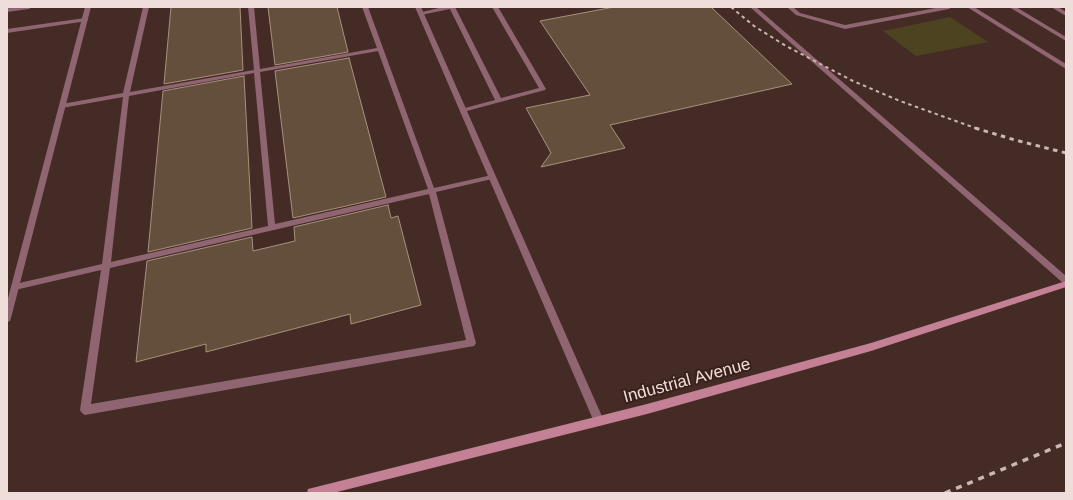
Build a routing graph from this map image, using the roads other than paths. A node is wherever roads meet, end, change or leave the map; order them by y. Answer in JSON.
{"nodes":[{"id":1,"x":29,"y":7,"type":"edge"},
{"id":2,"x":88,"y":7,"type":"edge"},
{"id":3,"x":146,"y":7,"type":"edge"},
{"id":4,"x":251,"y":7,"type":"edge"},
{"id":5,"x":365,"y":7,"type":"edge"},
{"id":6,"x":452,"y":7,"type":"edge"},
{"id":7,"x":495,"y":7,"type":"edge"},
{"id":8,"x":754,"y":7,"type":"edge"},
{"id":9,"x":790,"y":7,"type":"edge"},
{"id":10,"x":949,"y":7,"type":"edge"},
{"id":11,"x":970,"y":7,"type":"edge"},
{"id":12,"x":1012,"y":7,"type":"edge"},
{"id":13,"x":1054,"y":7,"type":"edge"},
{"id":14,"x":7,"y":10,"type":"edge"},
{"id":15,"x":419,"y":10,"type":"edge"},
{"id":16,"x":1066,"y":14,"type":"edge"},
{"id":17,"x":85,"y":20,"type":"junction"},
{"id":18,"x":7,"y":31,"type":"edge"},
{"id":19,"x":1066,"y":39,"type":"edge"},
{"id":20,"x":380,"y":49,"type":"junction"},
{"id":21,"x":1066,"y":67,"type":"edge"},
{"id":22,"x":257,"y":71,"type":"junction"},
{"id":23,"x":126,"y":95,"type":"junction"},
{"id":24,"x":499,"y":101,"type":"junction"},
{"id":25,"x":62,"y":106,"type":"junction"},
{"id":26,"x":463,"y":110,"type":"junction"},
{"id":27,"x":492,"y":177,"type":"junction"},
{"id":28,"x":432,"y":191,"type":"junction"},
{"id":29,"x":272,"y":228,"type":"junction"},
{"id":30,"x":106,"y":266,"type":"junction"},
{"id":31,"x":1066,"y":282,"type":"edge"},
{"id":32,"x":15,"y":287,"type":"junction"},
{"id":33,"x":7,"y":318,"type":"edge"},
{"id":34,"x":599,"y":421,"type":"junction"},
{"id":35,"x":312,"y":493,"type":"edge"}],
"edges":[{"from":1,"to":14,"type":"street"},
{"from":2,"to":17,"type":"street"},
{"from":3,"to":23,"type":"street"},
{"from":4,"to":22,"type":"street"},
{"from":5,"to":20,"type":"street"},
{"from":6,"to":15,"type":"street"},
{"from":6,"to":24,"type":"street"},
{"from":7,"to":24,"type":"street"},
{"from":8,"to":31,"type":"street"},
{"from":9,"to":10,"type":"street"},
{"from":11,"to":21,"type":"street"},
{"from":12,"to":19,"type":"street"},
{"from":13,"to":16,"type":"street"},
{"from":15,"to":26,"type":"street"},
{"from":17,"to":18,"type":"street"},
{"from":17,"to":25,"type":"street"},
{"from":20,"to":22,"type":"street"},
{"from":20,"to":28,"type":"street"},
{"from":22,"to":23,"type":"street"},
{"from":22,"to":29,"type":"street"},
{"from":23,"to":25,"type":"street"},
{"from":23,"to":30,"type":"street"},
{"from":24,"to":26,"type":"street"},
{"from":25,"to":32,"type":"street"},
{"from":26,"to":27,"type":"street"},
{"from":27,"to":28,"type":"street"},
{"from":27,"to":34,"type":"street"},
{"from":28,"to":29,"type":"street"},
{"from":28,"to":30,"type":"street"},
{"from":29,"to":30,"type":"street"},
{"from":30,"to":32,"type":"street"},
{"from":31,"to":34,"type":"main road","name":"Industrial Avenue"},
{"from":32,"to":33,"type":"street"},
{"from":34,"to":35,"type":"main road","name":"Industrial Avenue"}]}
